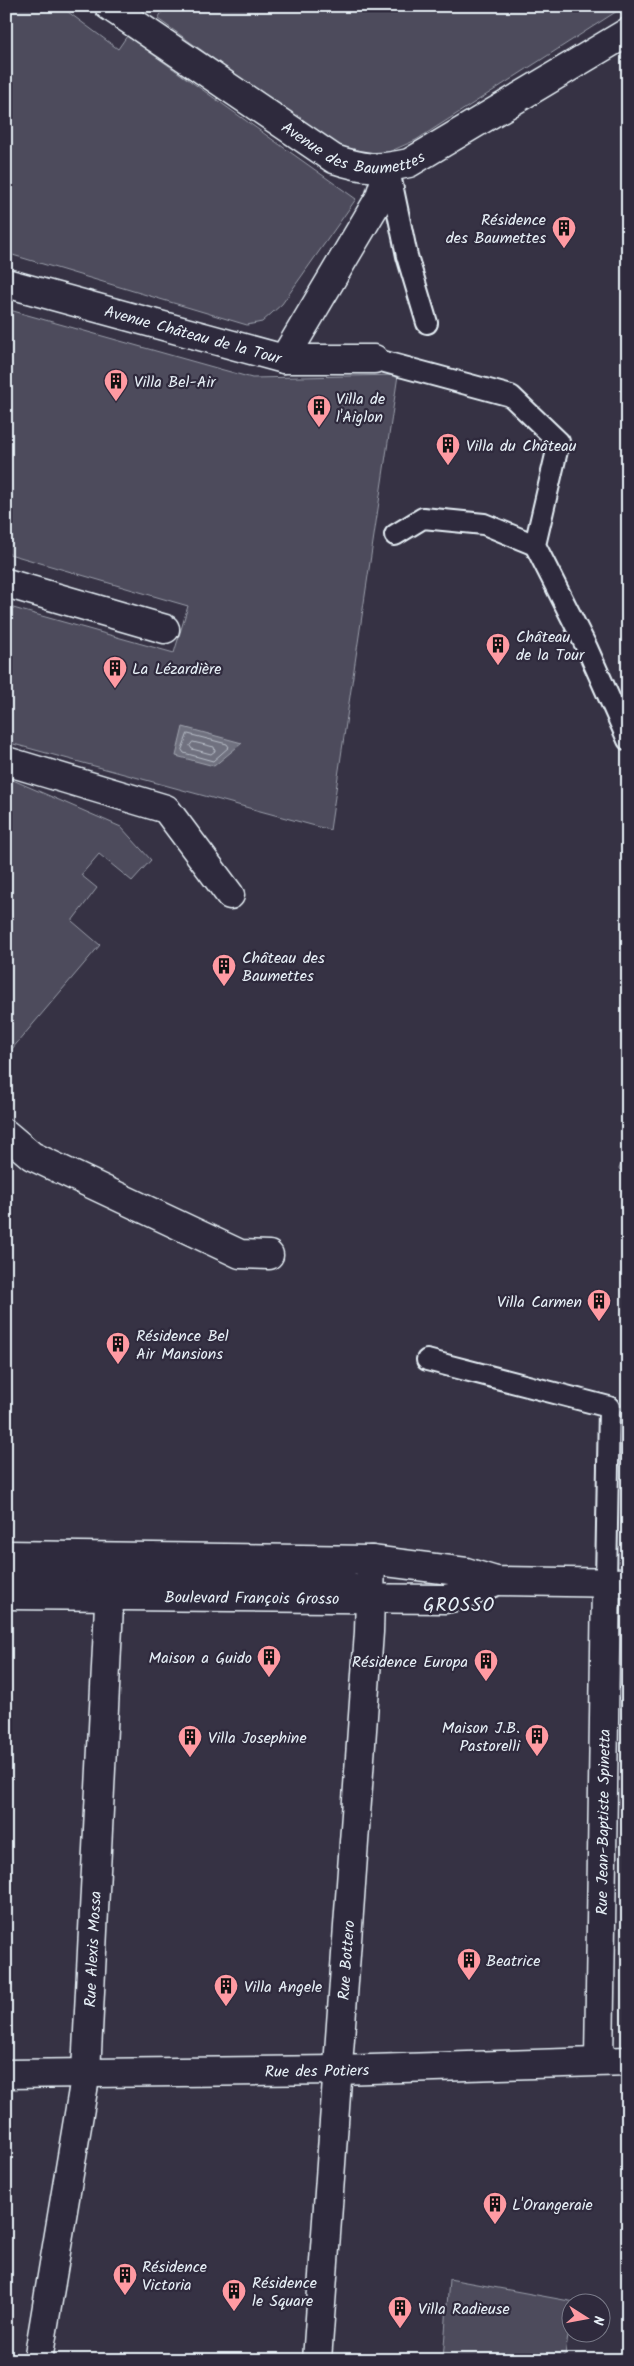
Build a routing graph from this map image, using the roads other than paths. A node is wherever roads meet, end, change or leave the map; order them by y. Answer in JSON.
{"nodes":[{"id":1,"x":109,"y":6,"type":"edge"},
{"id":2,"x":628,"y":32,"type":"edge"},
{"id":3,"x":389,"y":168,"type":"junction"},
{"id":4,"x":6,"y":283,"type":"edge"},
{"id":5,"x":427,"y":323,"type":"dead end"},
{"id":6,"x":284,"y":359,"type":"junction"},
{"id":7,"x":374,"y":360,"type":"joint"},
{"id":8,"x":395,"y":535,"type":"dead end"},
{"id":9,"x":534,"y":545,"type":"junction"},
{"id":10,"x":6,"y":583,"type":"edge"},
{"id":11,"x":164,"y":628,"type":"dead end"},
{"id":12,"x":628,"y":740,"type":"edge"},
{"id":13,"x":6,"y":761,"type":"edge"},
{"id":14,"x":230,"y":895,"type":"dead end"},
{"id":15,"x":6,"y":1134,"type":"edge"},
{"id":16,"x":270,"y":1255,"type":"dead end"},
{"id":17,"x":427,"y":1360,"type":"dead end"},
{"id":18,"x":6,"y":1555,"type":"edge"},
{"id":19,"x":70,"y":1556,"type":"junction"},
{"id":20,"x":371,"y":1560,"type":"junction"},
{"id":21,"x":6,"y":1573,"type":"edge"},
{"id":22,"x":496,"y":1581,"type":"junction"},
{"id":23,"x":617,"y":1583,"type":"edge"},
{"id":24,"x":105,"y":1584,"type":"junction"},
{"id":25,"x":6,"y":1594,"type":"edge"},
{"id":26,"x":370,"y":1599,"type":"junction"},
{"id":27,"x":628,"y":2061,"type":"edge"},
{"id":28,"x":599,"y":2062,"type":"junction"},
{"id":29,"x":338,"y":2070,"type":"junction"},
{"id":30,"x":86,"y":2072,"type":"junction"},
{"id":31,"x":6,"y":2074,"type":"edge"},
{"id":32,"x":38,"y":2360,"type":"edge"},
{"id":33,"x":317,"y":2360,"type":"edge"}],
"edges":[{"from":1,"to":3,"type":"street","name":"Avenue des Baumettes"},
{"from":2,"to":3,"type":"street","name":"Avenue des Baumettes"},
{"from":3,"to":5,"type":"lane"},
{"from":3,"to":6,"type":"street","name":"Avenue Château de la Tour"},
{"from":4,"to":6,"type":"street","name":"Avenue Château de la Tour"},
{"from":6,"to":7,"type":"street"},
{"from":7,"to":9,"type":"lane"},
{"from":8,"to":9,"type":"lane"},
{"from":9,"to":12,"type":"lane"},
{"from":10,"to":11,"type":"street"},
{"from":13,"to":14,"type":"street"},
{"from":15,"to":16,"type":"street"},
{"from":17,"to":23,"type":"lane"},
{"from":18,"to":19,"type":"street","name":"Boulevard François Grosso"},
{"from":19,"to":20,"type":"street","name":"Boulevard François Grosso"},
{"from":19,"to":24,"type":"street"},
{"from":20,"to":22,"type":"street","name":"Boulevard François Grosso"},
{"from":20,"to":26,"type":"street","name":"Rue Bottero"},
{"from":21,"to":24,"type":"lane"},
{"from":22,"to":23,"type":"street","name":"Boulevard François Grosso"},
{"from":22,"to":26,"type":"street","name":"Boulevard François Grosso"},
{"from":23,"to":28,"type":"street","name":"Rue Jean-Baptiste Spinetta"},
{"from":24,"to":25,"type":"street","name":"Boulevard François Grosso"},
{"from":24,"to":26,"type":"street","name":"Boulevard François Grosso"},
{"from":24,"to":30,"type":"street","name":"Rue Alexis Mossa"},
{"from":26,"to":29,"type":"street","name":"Rue Bottero"},
{"from":27,"to":28,"type":"street","name":"Rue des Potiers"},
{"from":28,"to":29,"type":"street","name":"Rue des Potiers"},
{"from":29,"to":30,"type":"street","name":"Rue des Potiers"},
{"from":29,"to":33,"type":"street","name":"Rue Bottero"},
{"from":30,"to":31,"type":"street","name":"Rue des Potiers"},
{"from":30,"to":32,"type":"street","name":"Rue Alexis Mossa"}]}
